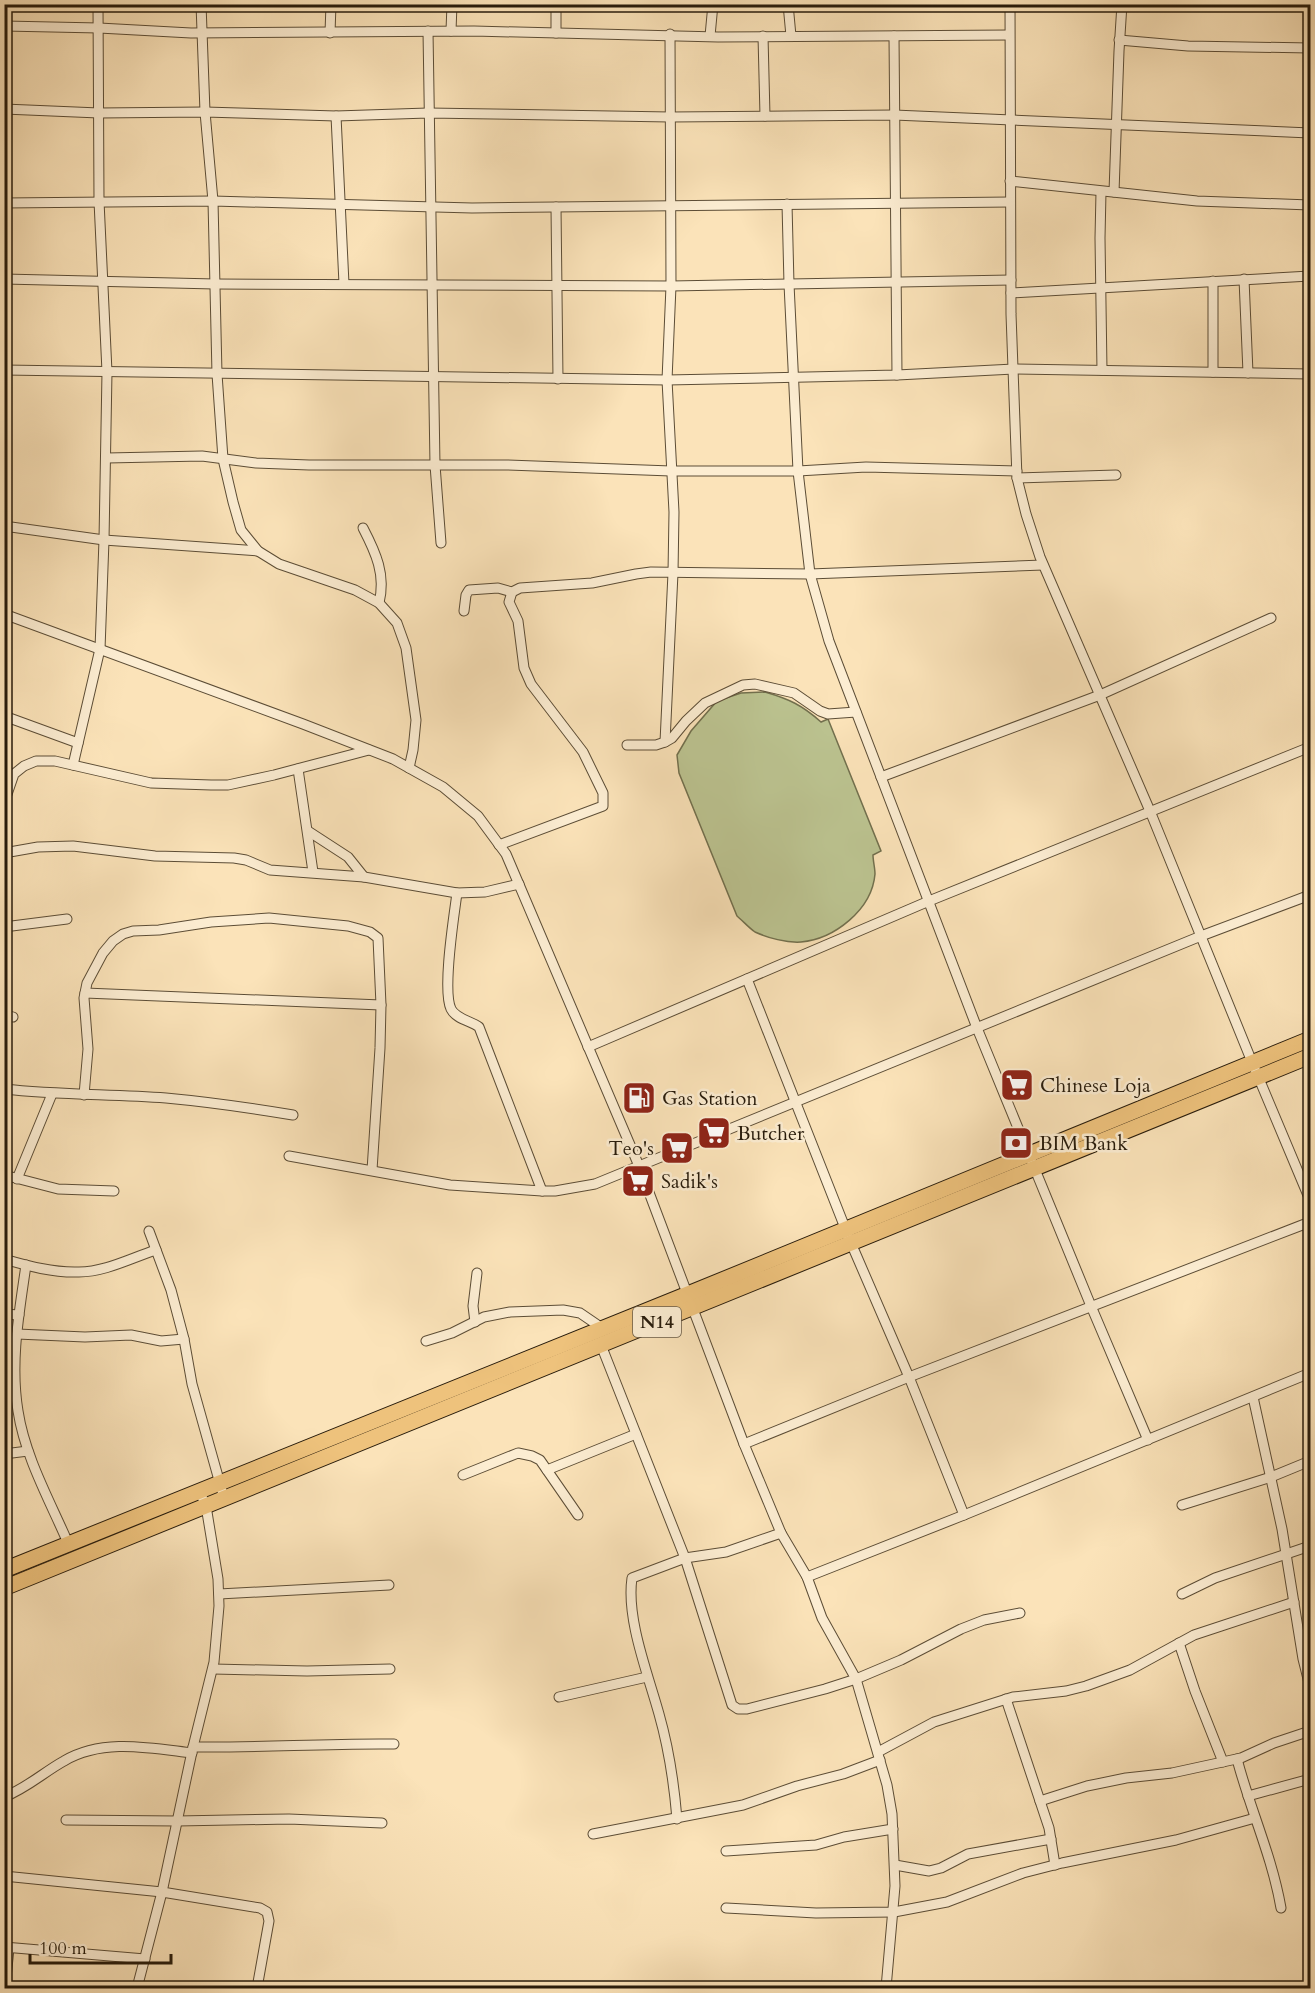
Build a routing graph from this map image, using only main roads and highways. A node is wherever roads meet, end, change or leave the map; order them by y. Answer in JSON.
{"nodes":[{"id":1,"x":1311,"y":1039,"type":"edge"},
{"id":2,"x":1311,"y":1056,"type":"edge"},
{"id":3,"x":848,"y":1236,"type":"junction"},
{"id":4,"x":691,"y":1300,"type":"junction"},
{"id":5,"x":504,"y":1376,"type":"junction"},
{"id":6,"x":4,"y":1570,"type":"edge"},
{"id":7,"x":4,"y":1588,"type":"edge"}],
"edges":[{"from":1,"to":3,"type":"main road","number":"N14"},
{"from":2,"to":3,"type":"main road","number":"N14"},
{"from":3,"to":4,"type":"main road","number":"N14"},
{"from":4,"to":5,"type":"main road","number":"N14"},
{"from":4,"to":5,"type":"main road","number":"N14"},
{"from":5,"to":6,"type":"main road","number":"N14"},
{"from":5,"to":7,"type":"main road","number":"N14"}]}
